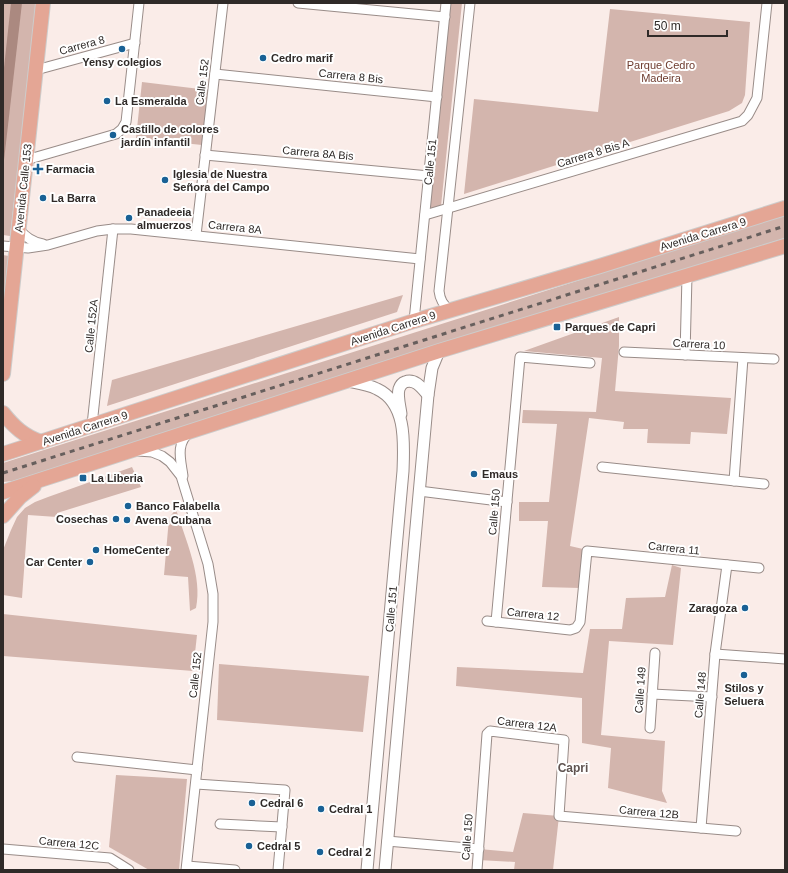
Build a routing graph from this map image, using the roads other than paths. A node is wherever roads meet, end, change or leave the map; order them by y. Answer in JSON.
{"nodes":[{"id":1,"x":43,"y":3,"type":"edge"},
{"id":2,"x":139,"y":3,"type":"edge"},
{"id":3,"x":223,"y":3,"type":"edge"},
{"id":4,"x":298,"y":3,"type":"edge"},
{"id":5,"x":446,"y":3,"type":"edge"},
{"id":6,"x":470,"y":3,"type":"edge"},
{"id":7,"x":767,"y":3,"type":"edge"},
{"id":8,"x":445,"y":17,"type":"junction"},
{"id":9,"x":135,"y":44,"type":"junction"},
{"id":10,"x":36,"y":70,"type":"junction"},
{"id":11,"x":215,"y":74,"type":"junction"},
{"id":12,"x":437,"y":97,"type":"junction"},
{"id":13,"x":205,"y":155,"type":"junction"},
{"id":14,"x":26,"y":160,"type":"junction"},
{"id":15,"x":429,"y":176,"type":"junction"},
{"id":16,"x":785,"y":208,"type":"edge"},
{"id":17,"x":448,"y":209,"type":"junction"},
{"id":18,"x":424,"y":215,"type":"junction"},
{"id":19,"x":19,"y":229,"type":"junction"},
{"id":20,"x":113,"y":229,"type":"junction"},
{"id":21,"x":196,"y":235,"type":"junction"},
{"id":22,"x":48,"y":244,"type":"junction"},
{"id":23,"x":10,"y":246,"type":"edge"},
{"id":24,"x":785,"y":246,"type":"edge"},
{"id":25,"x":420,"y":259,"type":"junction"},
{"id":26,"x":687,"y":276,"type":"junction"},
{"id":27,"x":450,"y":310,"type":"junction"},
{"id":28,"x":414,"y":321,"type":"junction"},
{"id":29,"x":439,"y":351,"type":"junction"},
{"id":30,"x":624,"y":352,"type":"dead end"},
{"id":31,"x":685,"y":355,"type":"junction"},
{"id":32,"x":743,"y":358,"type":"junction"},
{"id":33,"x":774,"y":359,"type":"dead end"},
{"id":34,"x":590,"y":363,"type":"dead end"},
{"id":35,"x":3,"y":374,"type":"edge"},
{"id":36,"x":347,"y":381,"type":"junction"},
{"id":37,"x":428,"y":395,"type":"junction"},
{"id":38,"x":3,"y":414,"type":"edge"},
{"id":39,"x":92,"y":425,"type":"junction"},
{"id":40,"x":402,"y":425,"type":"junction"},
{"id":41,"x":190,"y":432,"type":"junction"},
{"id":42,"x":41,"y":442,"type":"junction"},
{"id":43,"x":130,"y":452,"type":"junction"},
{"id":44,"x":3,"y":454,"type":"edge"},
{"id":45,"x":602,"y":466,"type":"dead end"},
{"id":46,"x":45,"y":478,"type":"junction"},
{"id":47,"x":734,"y":481,"type":"junction"},
{"id":48,"x":764,"y":484,"type":"dead end"},
{"id":49,"x":184,"y":485,"type":"junction"},
{"id":50,"x":419,"y":491,"type":"junction"},
{"id":51,"x":3,"y":492,"type":"edge"},
{"id":52,"x":507,"y":502,"type":"junction"},
{"id":53,"x":3,"y":516,"type":"edge"},
{"id":54,"x":727,"y":565,"type":"junction"},
{"id":55,"x":759,"y":568,"type":"dead end"},
{"id":56,"x":492,"y":622,"type":"joint"},
{"id":57,"x":576,"y":628,"type":"joint"},
{"id":58,"x":655,"y":653,"type":"dead end"},
{"id":59,"x":716,"y":654,"type":"junction"},
{"id":60,"x":785,"y":659,"type":"edge"},
{"id":61,"x":652,"y":694,"type":"junction"},
{"id":62,"x":712,"y":697,"type":"junction"},
{"id":63,"x":650,"y":728,"type":"dead end"},
{"id":64,"x":487,"y":734,"type":"joint"},
{"id":65,"x":77,"y":757,"type":"dead end"},
{"id":66,"x":197,"y":770,"type":"junction"},
{"id":67,"x":196,"y":784,"type":"junction"},
{"id":68,"x":559,"y":816,"type":"joint"},
{"id":69,"x":220,"y":824,"type":"dead end"},
{"id":70,"x":282,"y":827,"type":"junction"},
{"id":71,"x":701,"y":828,"type":"junction"},
{"id":72,"x":736,"y":831,"type":"dead end"},
{"id":73,"x":387,"y":840,"type":"junction"},
{"id":74,"x":3,"y":849,"type":"edge"},
{"id":75,"x":479,"y":849,"type":"junction"},
{"id":76,"x":187,"y":868,"type":"edge"},
{"id":77,"x":129,"y":870,"type":"edge"},
{"id":78,"x":235,"y":870,"type":"edge"},
{"id":79,"x":278,"y":870,"type":"edge"},
{"id":80,"x":367,"y":870,"type":"edge"},
{"id":81,"x":385,"y":870,"type":"edge"},
{"id":82,"x":477,"y":870,"type":"edge"}],
"edges":[{"from":1,"to":10,"type":"main road","name":"Avenida Calle 153"},
{"from":2,"to":9,"type":"street"},
{"from":3,"to":11,"type":"street","name":"Calle 152"},
{"from":4,"to":8,"type":"street"},
{"from":5,"to":8,"type":"street","name":"Calle 151"},
{"from":6,"to":17,"type":"street","name":"Calle 151"},
{"from":7,"to":17,"type":"street","name":"Carrera 8 Bis A"},
{"from":8,"to":12,"type":"street","name":"Calle 151"},
{"from":9,"to":10,"type":"street","name":"Carrera 8"},
{"from":9,"to":14,"type":"street"},
{"from":10,"to":14,"type":"main road","name":"Avenida Calle 153"},
{"from":11,"to":12,"type":"street","name":"Carrera 8 Bis"},
{"from":11,"to":13,"type":"street","name":"Calle 152"},
{"from":12,"to":15,"type":"street","name":"Calle 151"},
{"from":13,"to":15,"type":"street","name":"Carrera 8A Bis"},
{"from":13,"to":21,"type":"street","name":"Calle 152"},
{"from":14,"to":19,"type":"main road","name":"Avenida Calle 153"},
{"from":15,"to":18,"type":"street","name":"Calle 151"},
{"from":16,"to":27,"type":"main road","name":"Avenida Carrera 9"},
{"from":17,"to":18,"type":"street","name":"Carrera 8 Bis A"},
{"from":17,"to":27,"type":"street","name":"Calle 151"},
{"from":18,"to":25,"type":"street","name":"Calle 151"},
{"from":19,"to":22,"type":"street"},
{"from":19,"to":23,"type":"main road","name":"Avenida Calle 153"},
{"from":20,"to":21,"type":"street","name":"Carrera 8A"},
{"from":20,"to":22,"type":"street","name":"Carrera 8A"},
{"from":20,"to":39,"type":"street","name":"Calle 152A"},
{"from":21,"to":25,"type":"street","name":"Carrera 8A"},
{"from":22,"to":23,"type":"street","name":"Carrera 8A"},
{"from":23,"to":35,"type":"main road","name":"Avenida Calle 153"},
{"from":24,"to":26,"type":"main road"},
{"from":25,"to":28,"type":"street","name":"Calle 151"},
{"from":26,"to":29,"type":"main road"},
{"from":26,"to":31,"type":"street"},
{"from":27,"to":28,"type":"main road","name":"Avenida Carrera 9"},
{"from":28,"to":39,"type":"main road","name":"Avenida Carrera 9"},
{"from":29,"to":36,"type":"main road"},
{"from":29,"to":37,"type":"street","name":"Calle 151"},
{"from":30,"to":31,"type":"street","name":"Carrera 10"},
{"from":31,"to":32,"type":"street","name":"Carrera 10"},
{"from":32,"to":33,"type":"street","name":"Carrera 10"},
{"from":32,"to":47,"type":"street"},
{"from":34,"to":52,"type":"street","name":"Calle 150"},
{"from":36,"to":40,"type":"street","name":"Calle 151"},
{"from":36,"to":41,"type":"main road"},
{"from":37,"to":40,"type":"street"},
{"from":37,"to":50,"type":"street","name":"Calle 151"},
{"from":38,"to":42,"type":"main road"},
{"from":39,"to":42,"type":"main road","name":"Avenida Carrera 9"},
{"from":40,"to":80,"type":"street","name":"Calle 151"},
{"from":41,"to":43,"type":"main road"},
{"from":41,"to":49,"type":"street","name":"Calle 152"},
{"from":42,"to":44,"type":"main road","name":"Avenida Carrera 9"},
{"from":43,"to":46,"type":"main road"},
{"from":43,"to":49,"type":"street","name":"Calle 152"},
{"from":45,"to":47,"type":"street"},
{"from":46,"to":51,"type":"main road"},
{"from":46,"to":53,"type":"main road"},
{"from":47,"to":48,"type":"street"},
{"from":49,"to":66,"type":"street","name":"Calle 152"},
{"from":50,"to":52,"type":"street"},
{"from":50,"to":73,"type":"street","name":"Calle 151"},
{"from":52,"to":56,"type":"street","name":"Calle 150"},
{"from":54,"to":55,"type":"street","name":"Carrera 11"},
{"from":54,"to":57,"type":"street","name":"Carrera 11"},
{"from":54,"to":59,"type":"street","name":"Calle 148"},
{"from":56,"to":57,"type":"street","name":"Carrera 12"},
{"from":58,"to":61,"type":"street","name":"Calle 149"},
{"from":59,"to":60,"type":"street"},
{"from":59,"to":62,"type":"street","name":"Calle 148"},
{"from":61,"to":62,"type":"street"},
{"from":61,"to":63,"type":"street","name":"Calle 149"},
{"from":62,"to":71,"type":"street","name":"Calle 148"},
{"from":64,"to":68,"type":"street","name":"Carrera 12A"},
{"from":64,"to":75,"type":"street","name":"Calle 150"},
{"from":65,"to":66,"type":"street"},
{"from":66,"to":67,"type":"street","name":"Calle 152"},
{"from":67,"to":70,"type":"street"},
{"from":67,"to":76,"type":"street","name":"Calle 152"},
{"from":68,"to":71,"type":"street","name":"Carrera 12B"},
{"from":69,"to":70,"type":"street"},
{"from":70,"to":79,"type":"street"},
{"from":71,"to":72,"type":"street","name":"Carrera 12B"},
{"from":73,"to":75,"type":"street"},
{"from":73,"to":81,"type":"street","name":"Calle 151"},
{"from":74,"to":77,"type":"street","name":"Carrera 12C"},
{"from":75,"to":82,"type":"street","name":"Calle 150"},
{"from":76,"to":78,"type":"street"}]}
